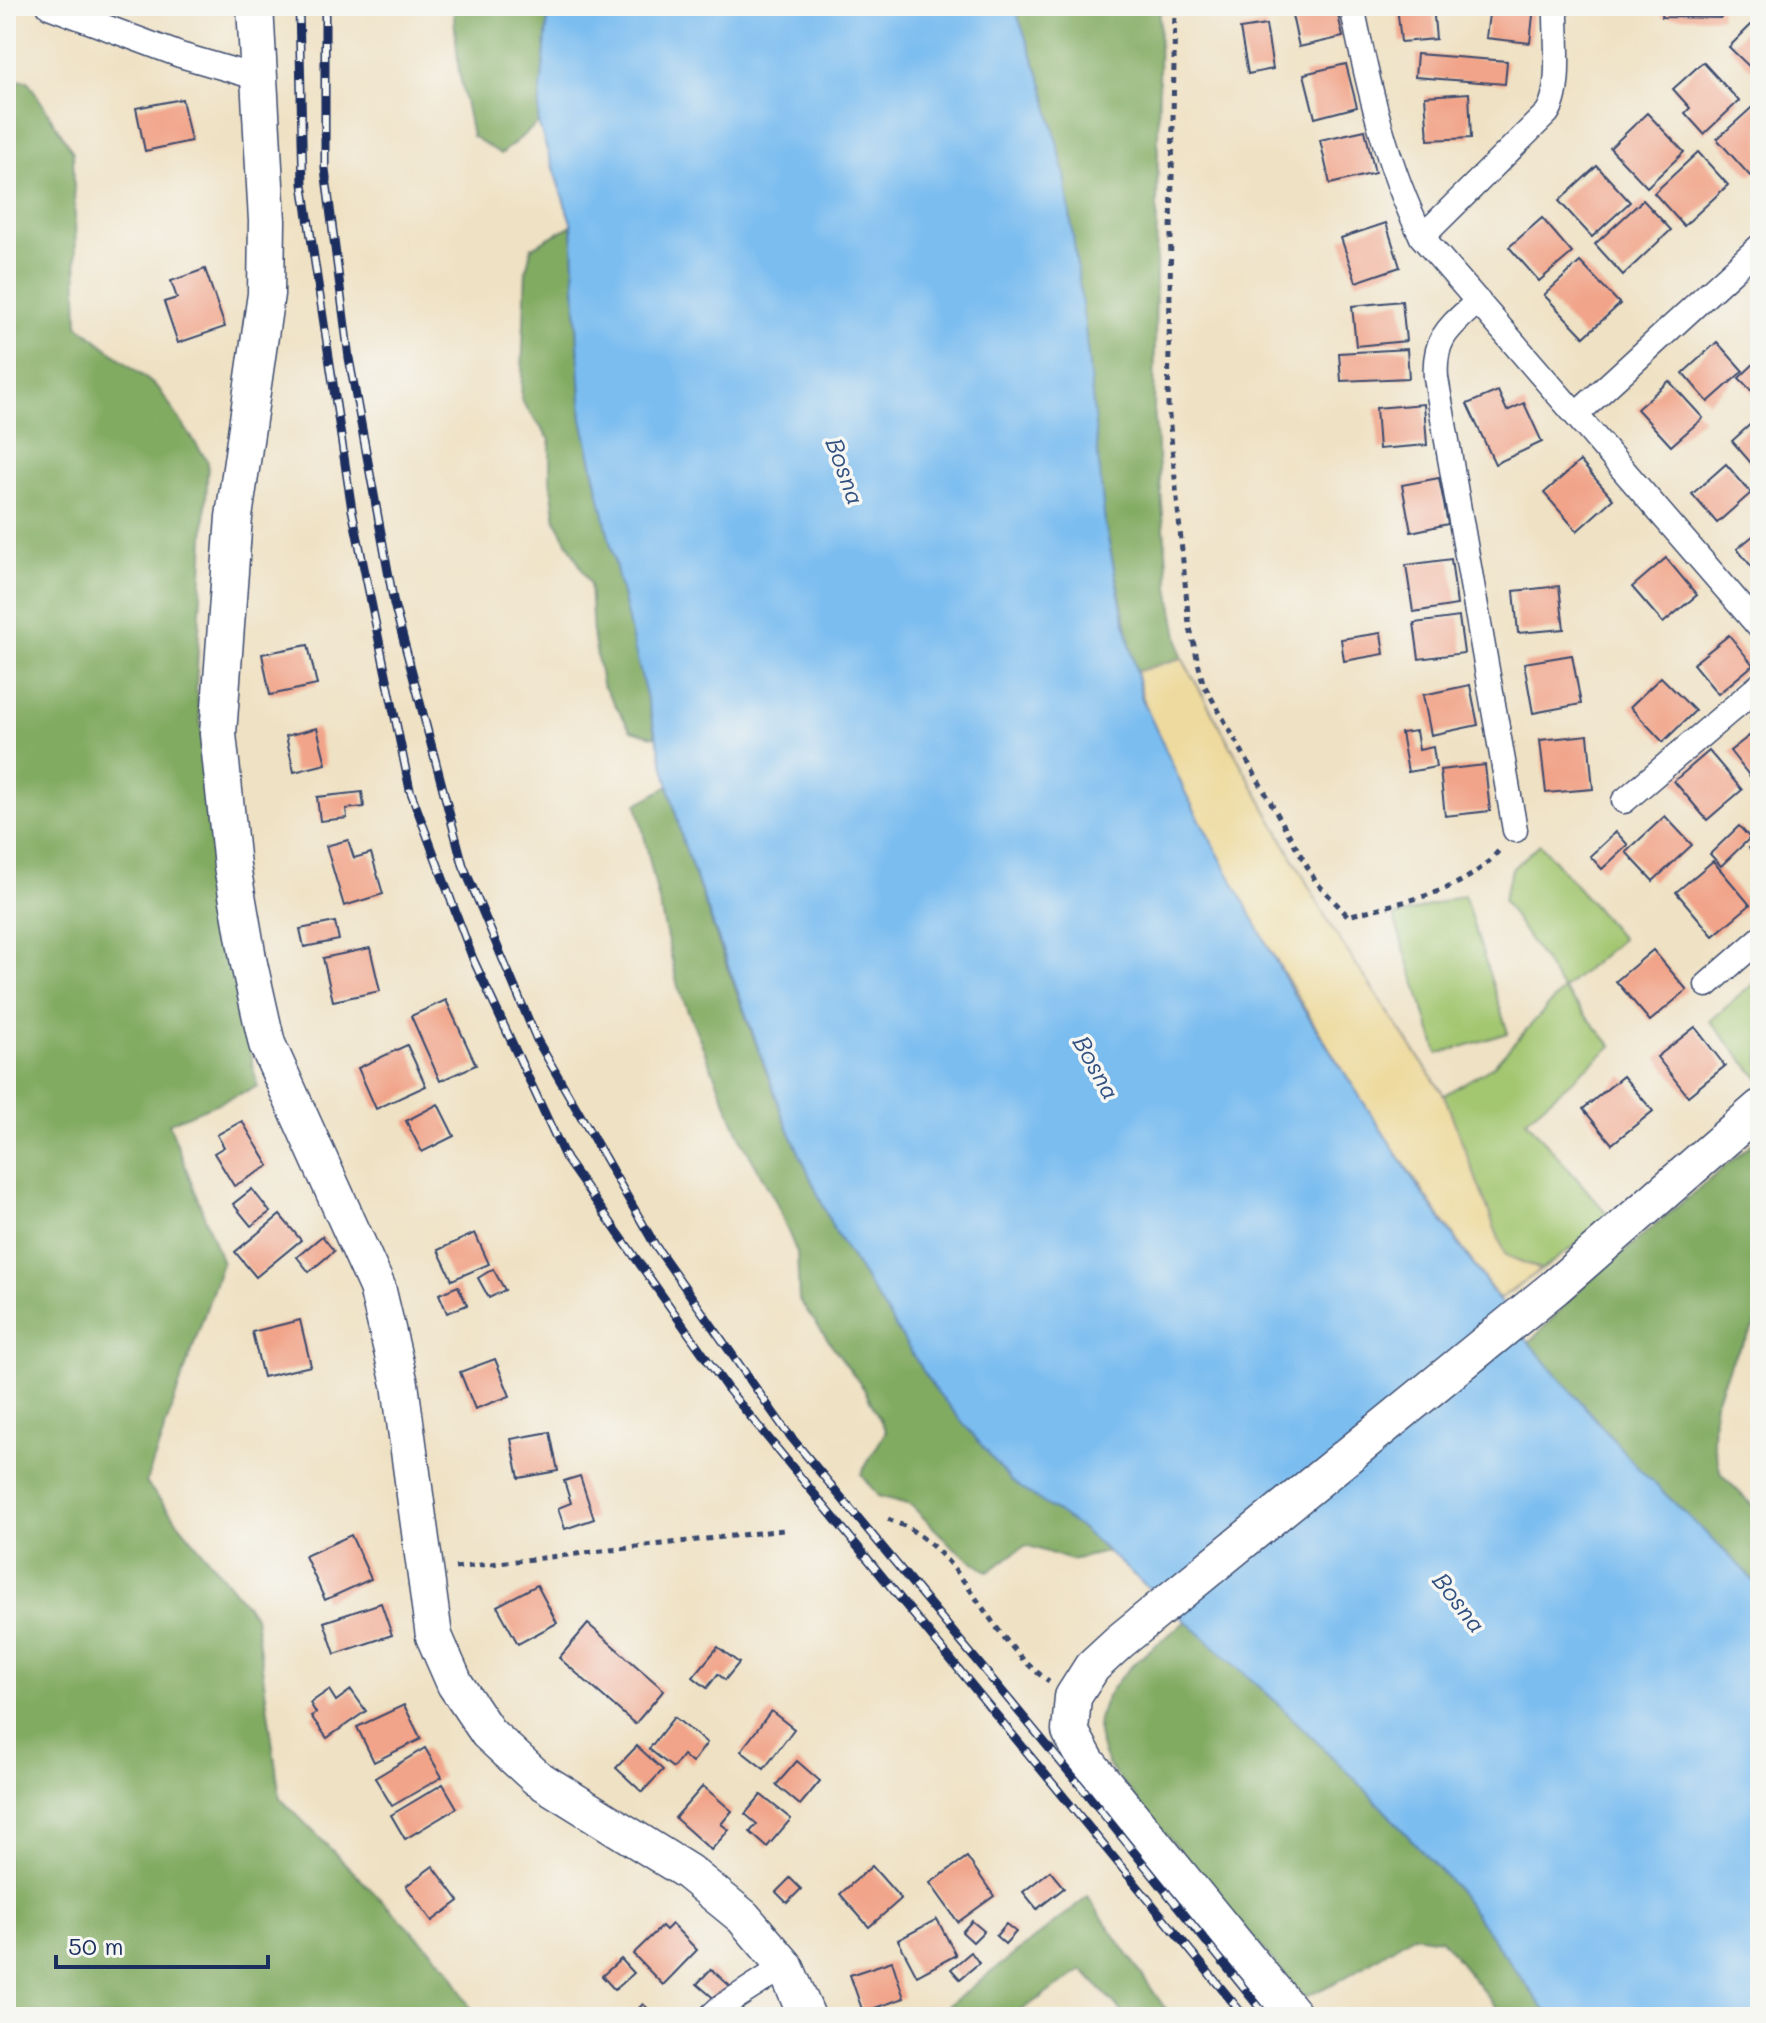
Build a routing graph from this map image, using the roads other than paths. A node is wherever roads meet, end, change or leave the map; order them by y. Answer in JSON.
{"nodes":[{"id":1,"x":49,"y":6,"type":"edge"},
{"id":2,"x":255,"y":6,"type":"edge"},
{"id":3,"x":1352,"y":6,"type":"edge"},
{"id":4,"x":1556,"y":6,"type":"edge"},
{"id":5,"x":259,"y":78,"type":"junction"},
{"id":6,"x":1422,"y":237,"type":"junction"},
{"id":7,"x":1760,"y":246,"type":"edge"},
{"id":8,"x":1478,"y":301,"type":"junction"},
{"id":9,"x":1577,"y":414,"type":"junction"},
{"id":10,"x":1760,"y":628,"type":"edge"},
{"id":11,"x":1760,"y":685,"type":"edge"},
{"id":12,"x":1624,"y":801,"type":"dead end"},
{"id":13,"x":1515,"y":830,"type":"road end"},
{"id":14,"x":1760,"y":939,"type":"edge"},
{"id":15,"x":1707,"y":985,"type":"dead end"},
{"id":16,"x":1760,"y":1108,"type":"edge"},
{"id":17,"x":785,"y":1966,"type":"junction"},
{"id":18,"x":710,"y":2017,"type":"edge"},
{"id":19,"x":807,"y":2017,"type":"edge"},
{"id":20,"x":1295,"y":2017,"type":"edge"}],
"edges":[{"from":1,"to":5,"type":"street"},
{"from":2,"to":5,"type":"main road"},
{"from":3,"to":6,"type":"street"},
{"from":4,"to":6,"type":"street"},
{"from":5,"to":17,"type":"main road"},
{"from":6,"to":8,"type":"street"},
{"from":7,"to":9,"type":"street"},
{"from":8,"to":9,"type":"street"},
{"from":8,"to":13,"type":"street"},
{"from":9,"to":10,"type":"street"},
{"from":11,"to":12,"type":"street"},
{"from":14,"to":15,"type":"street"},
{"from":16,"to":20,"type":"main road"},
{"from":17,"to":18,"type":"street"},
{"from":17,"to":19,"type":"main road"}]}
